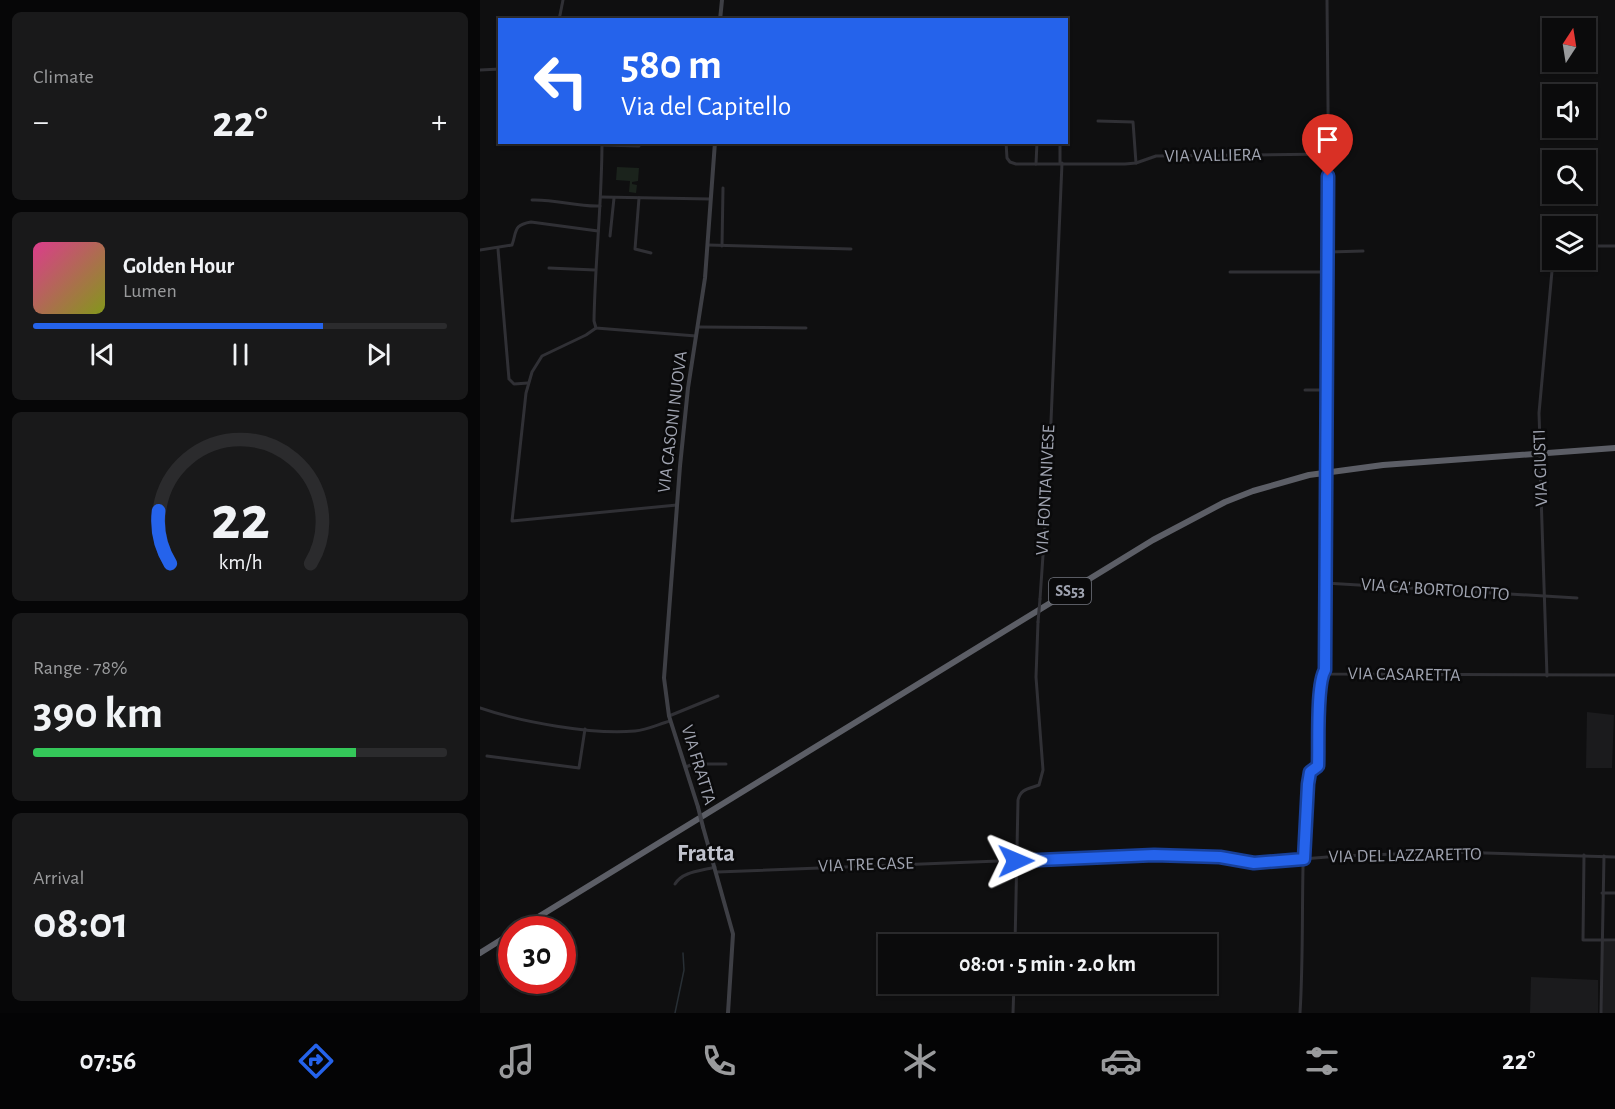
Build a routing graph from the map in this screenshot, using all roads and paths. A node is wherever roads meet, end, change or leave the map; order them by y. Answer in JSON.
{"nodes":[{"id":1,"x":563,"y":0,"type":"edge"},
{"id":2,"x":722,"y":0,"type":"edge"},
{"id":3,"x":1327,"y":0,"type":"edge"},
{"id":4,"x":559,"y":18,"type":"edge"},
{"id":5,"x":720,"y":18,"type":"edge"},
{"id":6,"x":498,"y":69,"type":"edge"},
{"id":7,"x":480,"y":70,"type":"edge"},
{"id":8,"x":1098,"y":121,"type":"dead end"},
{"id":9,"x":602,"y":144,"type":"edge"},
{"id":10,"x":714,"y":144,"type":"edge"},
{"id":11,"x":1006,"y":144,"type":"edge"},
{"id":12,"x":1037,"y":144,"type":"edge"},
{"id":13,"x":1060,"y":144,"type":"edge"},
{"id":14,"x":639,"y":146,"type":"dead end"},
{"id":15,"x":1328,"y":154,"type":"junction"},
{"id":16,"x":1061,"y":163,"type":"junction"},
{"id":17,"x":1136,"y":163,"type":"junction"},
{"id":18,"x":1036,"y":164,"type":"junction"},
{"id":19,"x":723,"y":188,"type":"dead end"},
{"id":20,"x":601,"y":197,"type":"junction"},
{"id":21,"x":614,"y":198,"type":"junction"},
{"id":22,"x":639,"y":198,"type":"junction"},
{"id":23,"x":710,"y":199,"type":"junction"},
{"id":24,"x":532,"y":200,"type":"dead end"},
{"id":25,"x":600,"y":206,"type":"junction"},
{"id":26,"x":598,"y":231,"type":"junction"},
{"id":27,"x":610,"y":236,"type":"dead end"},
{"id":28,"x":708,"y":245,"type":"junction"},
{"id":29,"x":722,"y":246,"type":"junction"},
{"id":30,"x":1596,"y":246,"type":"edge"},
{"id":31,"x":1615,"y":246,"type":"edge"},
{"id":32,"x":498,"y":249,"type":"junction"},
{"id":33,"x":851,"y":249,"type":"dead end"},
{"id":34,"x":480,"y":250,"type":"edge"},
{"id":35,"x":1363,"y":251,"type":"dead end"},
{"id":36,"x":1329,"y":252,"type":"junction"},
{"id":37,"x":651,"y":253,"type":"dead end"},
{"id":38,"x":549,"y":268,"type":"dead end"},
{"id":39,"x":595,"y":270,"type":"junction"},
{"id":40,"x":1552,"y":270,"type":"edge"},
{"id":41,"x":1230,"y":272,"type":"dead end"},
{"id":42,"x":1329,"y":272,"type":"junction"},
{"id":43,"x":698,"y":327,"type":"junction"},
{"id":44,"x":596,"y":328,"type":"junction"},
{"id":45,"x":806,"y":328,"type":"dead end"},
{"id":46,"x":696,"y":336,"type":"junction"},
{"id":47,"x":528,"y":383,"type":"junction"},
{"id":48,"x":1305,"y":390,"type":"dead end"},
{"id":49,"x":1327,"y":390,"type":"junction"},
{"id":50,"x":1615,"y":448,"type":"edge"},
{"id":51,"x":676,"y":505,"type":"junction"},
{"id":52,"x":675,"y":521,"type":"joint"},
{"id":53,"x":1325,"y":583,"type":"junction"},
{"id":54,"x":1545,"y":597,"type":"junction"},
{"id":55,"x":1577,"y":598,"type":"dead end"},
{"id":56,"x":1325,"y":670,"type":"junction"},
{"id":57,"x":1615,"y":675,"type":"edge"},
{"id":58,"x":1547,"y":676,"type":"junction"},
{"id":59,"x":718,"y":696,"type":"dead end"},
{"id":60,"x":480,"y":708,"type":"edge"},
{"id":61,"x":670,"y":719,"type":"junction"},
{"id":62,"x":585,"y":729,"type":"junction"},
{"id":63,"x":487,"y":756,"type":"dead end"},
{"id":64,"x":726,"y":764,"type":"dead end"},
{"id":65,"x":686,"y":767,"type":"junction"},
{"id":66,"x":1584,"y":855,"type":"junction"},
{"id":67,"x":1604,"y":856,"type":"junction"},
{"id":68,"x":1615,"y":857,"type":"edge"},
{"id":69,"x":1304,"y":859,"type":"junction"},
{"id":70,"x":1016,"y":861,"type":"junction"},
{"id":71,"x":716,"y":870,"type":"junction"},
{"id":72,"x":675,"y":884,"type":"dead end"},
{"id":73,"x":1602,"y":892,"type":"junction"},
{"id":74,"x":1615,"y":893,"type":"edge"},
{"id":75,"x":540,"y":916,"type":"edge"},
{"id":76,"x":1015,"y":934,"type":"edge"},
{"id":77,"x":1602,"y":939,"type":"junction"},
{"id":78,"x":1615,"y":940,"type":"edge"},
{"id":79,"x":498,"y":942,"type":"edge"},
{"id":80,"x":480,"y":953,"type":"edge"},
{"id":81,"x":1014,"y":994,"type":"edge"},
{"id":82,"x":728,"y":1013,"type":"edge"},
{"id":83,"x":1013,"y":1013,"type":"edge"},
{"id":84,"x":1300,"y":1013,"type":"edge"},
{"id":85,"x":1601,"y":1013,"type":"edge"}],
"edges":[{"from":1,"to":4,"type":"street"},
{"from":2,"to":5,"type":"main road"},
{"from":3,"to":15,"type":"street","name":"VIA CASARETTA"},
{"from":6,"to":7,"type":"street"},
{"from":8,"to":17,"type":"street"},
{"from":9,"to":14,"type":"street"},
{"from":9,"to":20,"type":"street"},
{"from":10,"to":23,"type":"main road","name":"VIA CASONI NUOVA"},
{"from":11,"to":18,"type":"street","name":"VIA VALLIERA"},
{"from":12,"to":18,"type":"street"},
{"from":13,"to":16,"type":"street","name":"VIA FONTANIVESE"},
{"from":15,"to":17,"type":"street","name":"VIA VALLIERA"},
{"from":15,"to":36,"type":"street","name":"VIA CASARETTA"},
{"from":16,"to":17,"type":"street","name":"VIA VALLIERA"},
{"from":16,"to":18,"type":"street","name":"VIA VALLIERA"},
{"from":16,"to":70,"type":"street","name":"VIA FONTANIVESE","bridge":true},
{"from":19,"to":29,"type":"street"},
{"from":20,"to":21,"type":"street"},
{"from":20,"to":25,"type":"street"},
{"from":21,"to":22,"type":"street"},
{"from":21,"to":27,"type":"street"},
{"from":22,"to":23,"type":"street"},
{"from":22,"to":37,"type":"street"},
{"from":23,"to":28,"type":"main road","name":"VIA CASONI NUOVA"},
{"from":24,"to":25,"type":"street"},
{"from":25,"to":26,"type":"street"},
{"from":26,"to":32,"type":"street"},
{"from":26,"to":39,"type":"street"},
{"from":28,"to":29,"type":"street"},
{"from":28,"to":43,"type":"main road","name":"VIA CASONI NUOVA"},
{"from":29,"to":33,"type":"street"},
{"from":30,"to":31,"type":"street"},
{"from":32,"to":34,"type":"street"},
{"from":32,"to":47,"type":"street"},
{"from":35,"to":36,"type":"street"},
{"from":36,"to":42,"type":"street","name":"VIA CASARETTA"},
{"from":38,"to":39,"type":"street"},
{"from":39,"to":44,"type":"street"},
{"from":40,"to":54,"type":"street","name":"VIA GIUSTI","bridge":true},
{"from":41,"to":42,"type":"street"},
{"from":42,"to":49,"type":"street","name":"VIA CASARETTA"},
{"from":43,"to":45,"type":"street","name":"VIA CASONI NUOVA"},
{"from":43,"to":46,"type":"main road","name":"VIA CASONI NUOVA"},
{"from":44,"to":46,"type":"street"},
{"from":44,"to":47,"type":"street"},
{"from":46,"to":51,"type":"main road","name":"VIA CASONI NUOVA"},
{"from":47,"to":51,"type":"street"},
{"from":48,"to":49,"type":"street"},
{"from":49,"to":53,"type":"street","name":"VIA CASARETTA","bridge":true},
{"from":50,"to":75,"type":"highway","number":"SS53"},
{"from":51,"to":52,"type":"main road","name":"VIA CASONI NUOVA"},
{"from":52,"to":61,"type":"main road","name":"VIA FRATTA"},
{"from":53,"to":54,"type":"street","name":"VIA CA' BORTOLOTTO"},
{"from":53,"to":56,"type":"street","name":"VIA CASARETTA"},
{"from":54,"to":55,"type":"street","name":"VIA CA' BORTOLOTTO"},
{"from":54,"to":58,"type":"street","name":"VIA GIUSTI"},
{"from":56,"to":58,"type":"street","name":"VIA CASARETTA"},
{"from":56,"to":69,"type":"street"},
{"from":57,"to":58,"type":"street","name":"VIA CASARETTA"},
{"from":59,"to":61,"type":"street"},
{"from":60,"to":62,"type":"street"},
{"from":61,"to":62,"type":"street"},
{"from":61,"to":65,"type":"main road","name":"VIA FRATTA"},
{"from":62,"to":63,"type":"street"},
{"from":64,"to":65,"type":"street"},
{"from":65,"to":71,"type":"main road","name":"VIA FRATTA","bridge":true},
{"from":66,"to":67,"type":"street","name":"VIA DEL LAZZARETTO"},
{"from":66,"to":69,"type":"street","name":"VIA DEL LAZZARETTO"},
{"from":66,"to":77,"type":"street"},
{"from":67,"to":68,"type":"street","name":"VIA DEL LAZZARETTO"},
{"from":67,"to":73,"type":"street"},
{"from":69,"to":70,"type":"street","name":"VIA DEL LAZZARETTO"},
{"from":69,"to":84,"type":"street"},
{"from":70,"to":71,"type":"street","name":"VIA TRE CASE"},
{"from":70,"to":76,"type":"street","name":"VIA FONTANIVESE"},
{"from":71,"to":72,"type":"street","name":"VIA TRE CASE"},
{"from":71,"to":82,"type":"main road","name":"VIA FRATTA"},
{"from":73,"to":74,"type":"street"},
{"from":73,"to":77,"type":"street"},
{"from":77,"to":78,"type":"street"},
{"from":77,"to":85,"type":"street"},
{"from":79,"to":80,"type":"highway"},
{"from":81,"to":83,"type":"street"}]}
